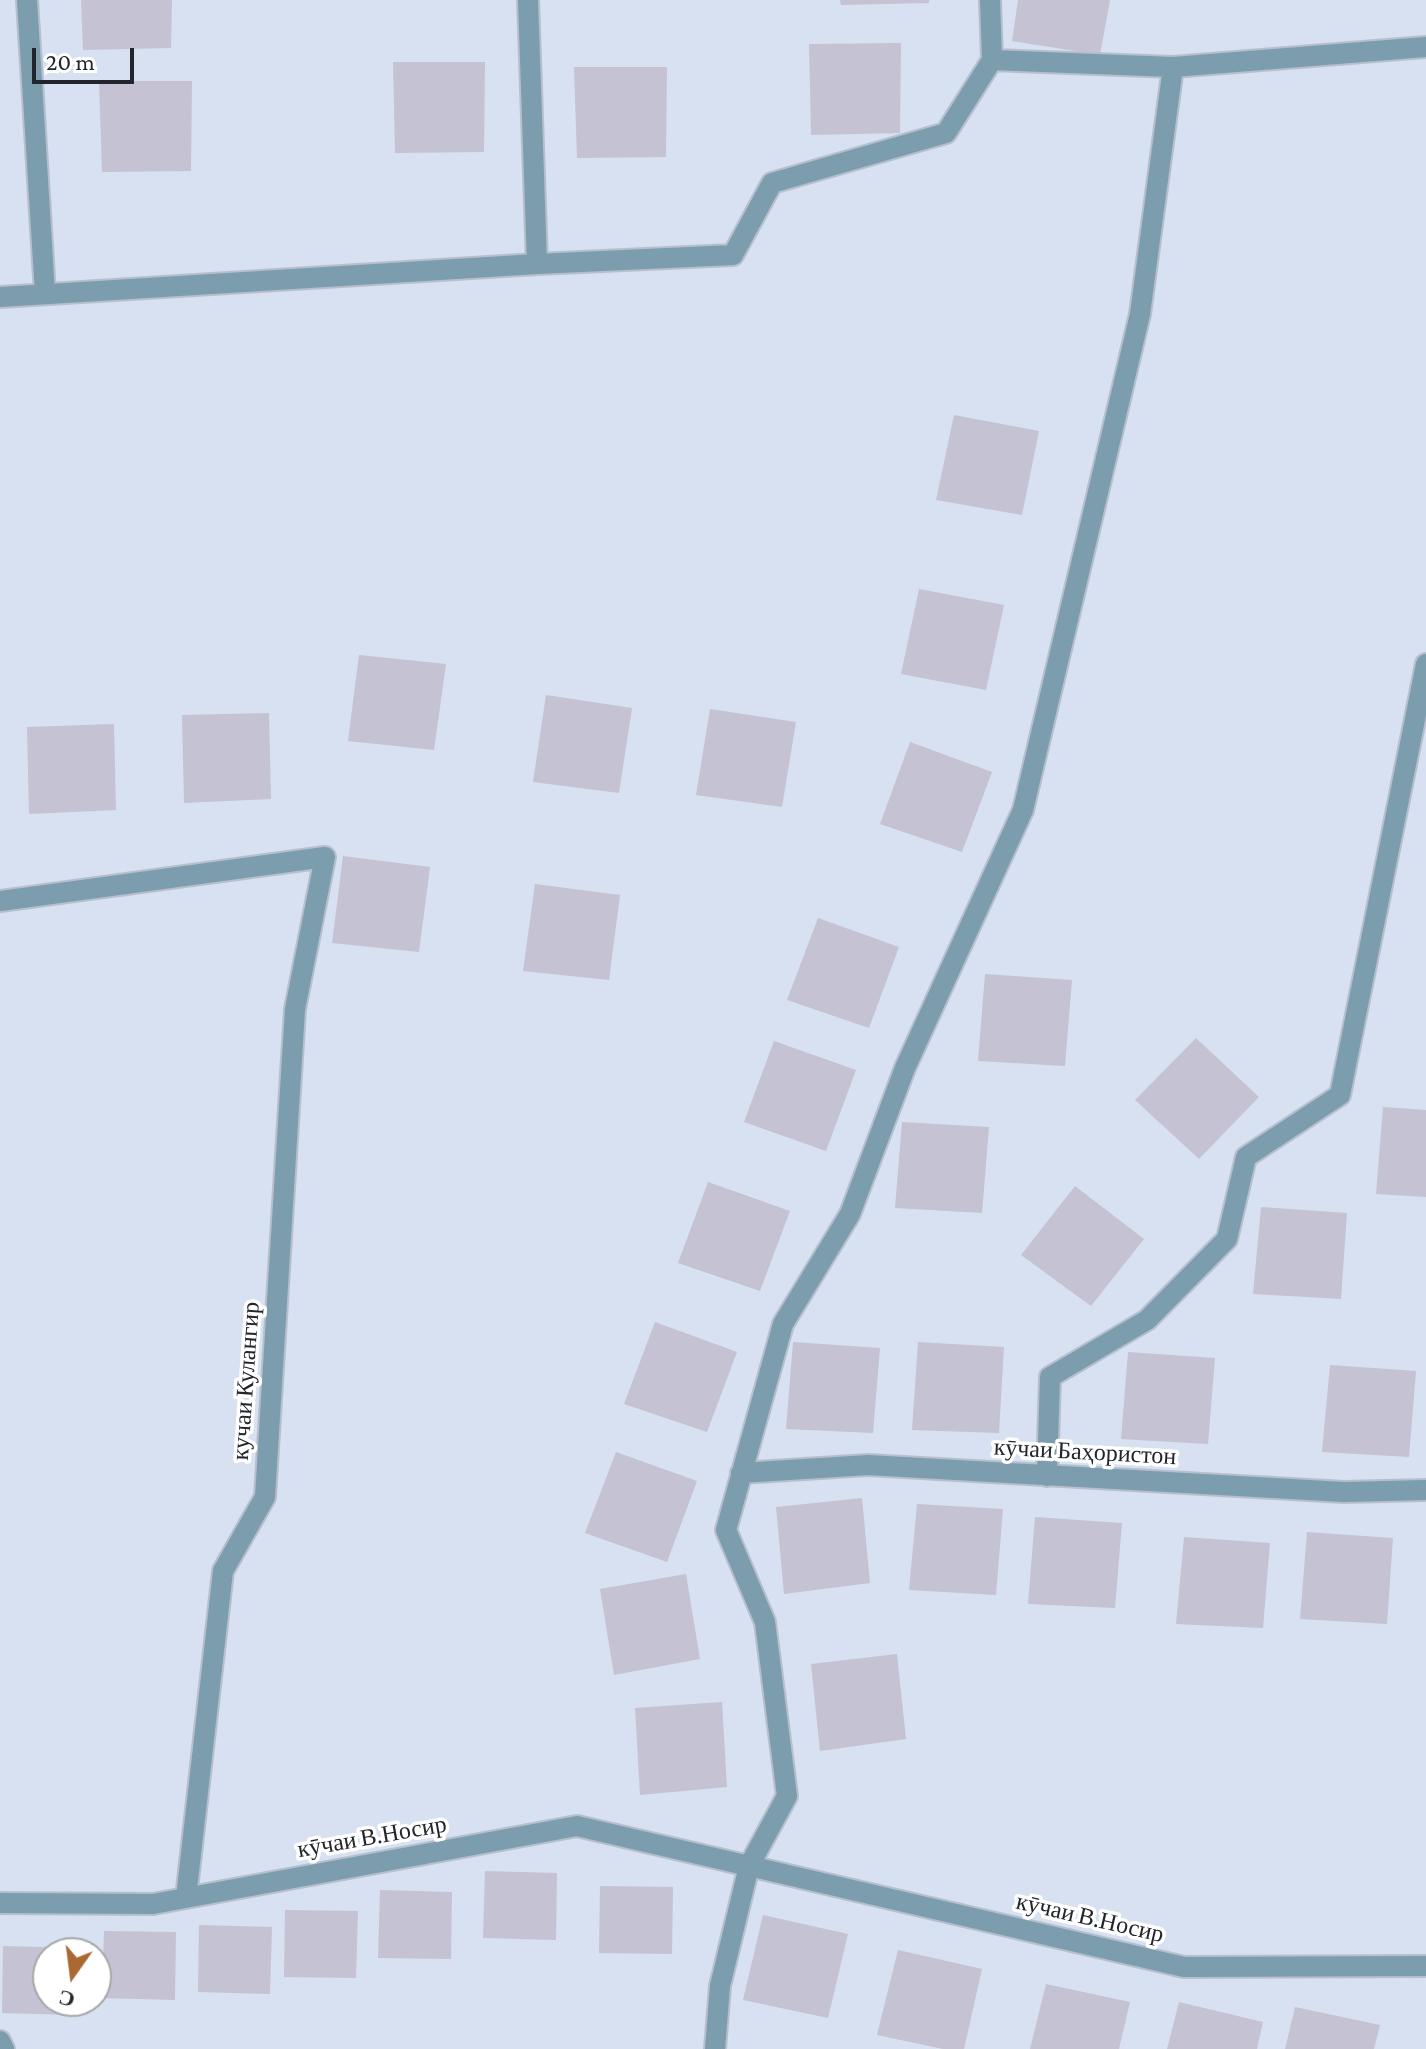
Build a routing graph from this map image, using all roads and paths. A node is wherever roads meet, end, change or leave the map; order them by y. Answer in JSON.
{"nodes":[{"id":1,"x":27,"y":0,"type":"edge"},
{"id":2,"x":528,"y":0,"type":"edge"},
{"id":3,"x":990,"y":0,"type":"edge"},
{"id":4,"x":1426,"y":47,"type":"edge"},
{"id":5,"x":992,"y":60,"type":"junction"},
{"id":6,"x":1173,"y":67,"type":"junction"},
{"id":7,"x":537,"y":264,"type":"junction"},
{"id":8,"x":45,"y":294,"type":"junction"},
{"id":9,"x":0,"y":297,"type":"edge"},
{"id":10,"x":1426,"y":664,"type":"edge"},
{"id":11,"x":0,"y":901,"type":"edge"},
{"id":12,"x":741,"y":1473,"type":"junction"},
{"id":13,"x":1047,"y":1476,"type":"junction"},
{"id":14,"x":1426,"y":1490,"type":"edge"},
{"id":15,"x":749,"y":1866,"type":"junction"},
{"id":16,"x":186,"y":1898,"type":"junction"},
{"id":17,"x":0,"y":1903,"type":"edge"},
{"id":18,"x":1426,"y":1966,"type":"edge"},
{"id":19,"x":0,"y":2041,"type":"edge"},
{"id":20,"x":4,"y":2049,"type":"edge"},
{"id":21,"x":715,"y":2049,"type":"edge"}],
"edges":[{"from":1,"to":8,"type":"street"},
{"from":2,"to":7,"type":"street"},
{"from":3,"to":5,"type":"street"},
{"from":4,"to":6,"type":"street"},
{"from":5,"to":6,"type":"street"},
{"from":5,"to":7,"type":"street"},
{"from":6,"to":12,"type":"street"},
{"from":7,"to":8,"type":"street"},
{"from":8,"to":9,"type":"street"},
{"from":10,"to":13,"type":"street"},
{"from":11,"to":16,"type":"street","name":"кучаи Кулангир"},
{"from":12,"to":13,"type":"street","name":"кӯчаи Баҳористон"},
{"from":12,"to":15,"type":"street"},
{"from":13,"to":14,"type":"street","name":"кӯчаи Баҳористон"},
{"from":15,"to":16,"type":"street","name":"кӯчаи В.Носир"},
{"from":15,"to":18,"type":"street","name":"кӯчаи В.Носир"},
{"from":15,"to":21,"type":"street"},
{"from":16,"to":17,"type":"street","name":"кӯчаи В.Носир"},
{"from":19,"to":20,"type":"street"}]}
